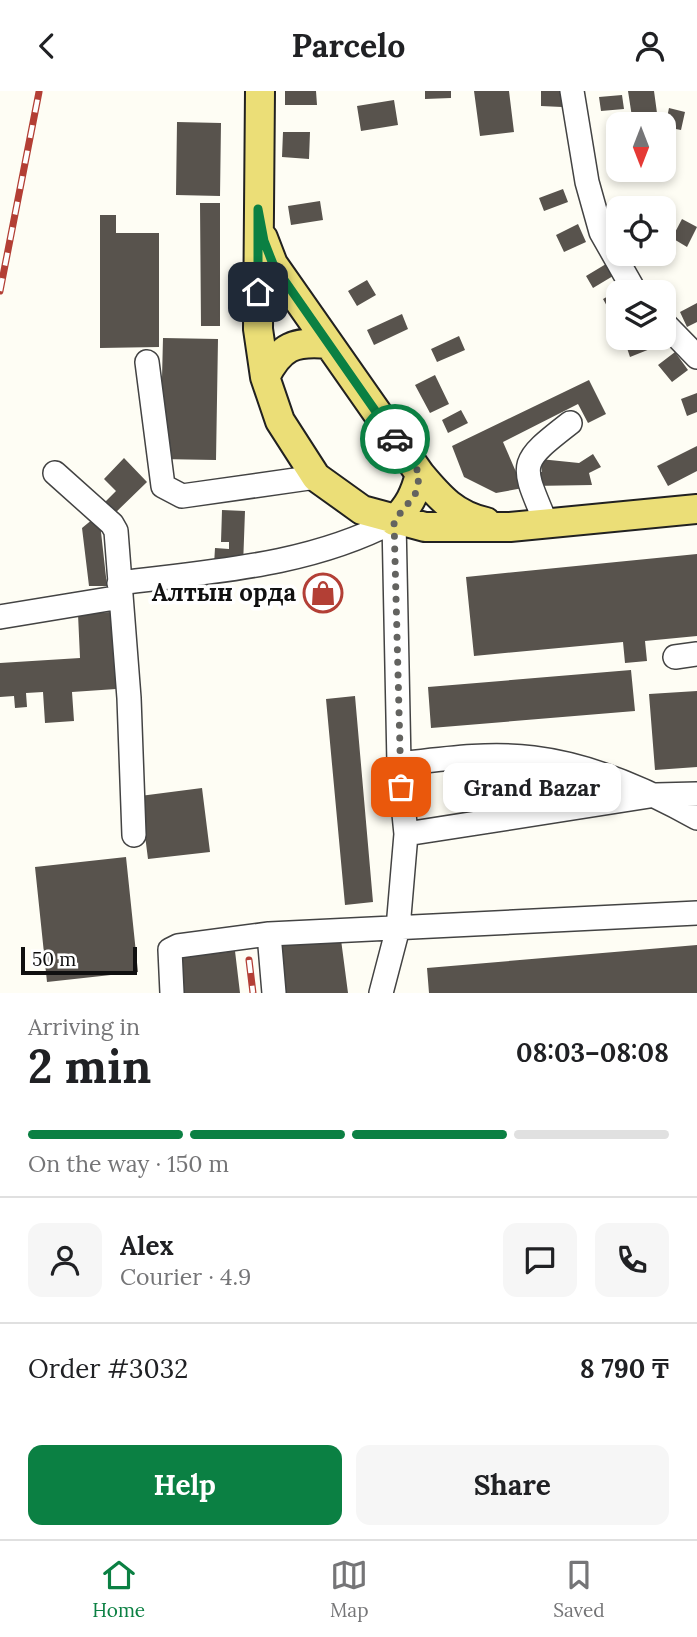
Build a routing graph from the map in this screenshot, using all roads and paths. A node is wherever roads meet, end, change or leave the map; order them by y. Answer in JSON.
{"nodes":[{"id":1,"x":260,"y":91,"type":"edge"},
{"id":2,"x":572,"y":91,"type":"edge"},
{"id":3,"x":258,"y":209,"type":"junction"},
{"id":4,"x":628,"y":280,"type":"edge"},
{"id":5,"x":676,"y":335,"type":"edge"},
{"id":6,"x":328,"y":344,"type":"junction"},
{"id":7,"x":697,"y":356,"type":"edge"},
{"id":8,"x":147,"y":362,"type":"dead end"},
{"id":9,"x":265,"y":376,"type":"junction"},
{"id":10,"x":570,"y":423,"type":"dead end"},
{"id":11,"x":55,"y":473,"type":"dead end"},
{"id":12,"x":420,"y":474,"type":"junction"},
{"id":13,"x":316,"y":477,"type":"junction"},
{"id":14,"x":697,"y":509,"type":"edge"},
{"id":15,"x":394,"y":521,"type":"junction"},
{"id":16,"x":546,"y":523,"type":"junction"},
{"id":17,"x":510,"y":527,"type":"junction"},
{"id":18,"x":120,"y":590,"type":"junction"},
{"id":19,"x":0,"y":617,"type":"edge"},
{"id":20,"x":399,"y":764,"type":"junction"},
{"id":21,"x":656,"y":795,"type":"junction"},
{"id":22,"x":697,"y":795,"type":"edge"},
{"id":23,"x":697,"y":818,"type":"edge"},
{"id":24,"x":406,"y":834,"type":"junction"},
{"id":25,"x":134,"y":835,"type":"dead end"},
{"id":26,"x":697,"y":913,"type":"edge"},
{"id":27,"x":398,"y":928,"type":"junction"},
{"id":28,"x":269,"y":934,"type":"junction"},
{"id":29,"x":172,"y":993,"type":"edge"},
{"id":30,"x":274,"y":993,"type":"edge"},
{"id":31,"x":381,"y":993,"type":"edge"}],
"edges":[{"from":1,"to":3,"type":"main road"},
{"from":2,"to":4,"type":"street"},
{"from":3,"to":6,"type":"main road"},
{"from":3,"to":9,"type":"main road"},
{"from":5,"to":7,"type":"street"},
{"from":6,"to":9,"type":"main road"},
{"from":6,"to":12,"type":"main road"},
{"from":8,"to":13,"type":"street"},
{"from":9,"to":13,"type":"main road"},
{"from":10,"to":16,"type":"street"},
{"from":11,"to":18,"type":"street"},
{"from":12,"to":15,"type":"main road"},
{"from":12,"to":17,"type":"main road"},
{"from":13,"to":15,"type":"main road"},
{"from":14,"to":16,"type":"main road"},
{"from":15,"to":17,"type":"main road"},
{"from":15,"to":18,"type":"street"},
{"from":15,"to":20,"type":"street"},
{"from":16,"to":17,"type":"main road"},
{"from":18,"to":19,"type":"street"},
{"from":18,"to":25,"type":"street"},
{"from":20,"to":21,"type":"street"},
{"from":20,"to":24,"type":"street"},
{"from":21,"to":22,"type":"street"},
{"from":21,"to":23,"type":"street"},
{"from":21,"to":24,"type":"street"},
{"from":24,"to":27,"type":"street"},
{"from":26,"to":27,"type":"street"},
{"from":27,"to":28,"type":"street"},
{"from":27,"to":31,"type":"street"},
{"from":28,"to":29,"type":"street"},
{"from":28,"to":30,"type":"street"}]}
